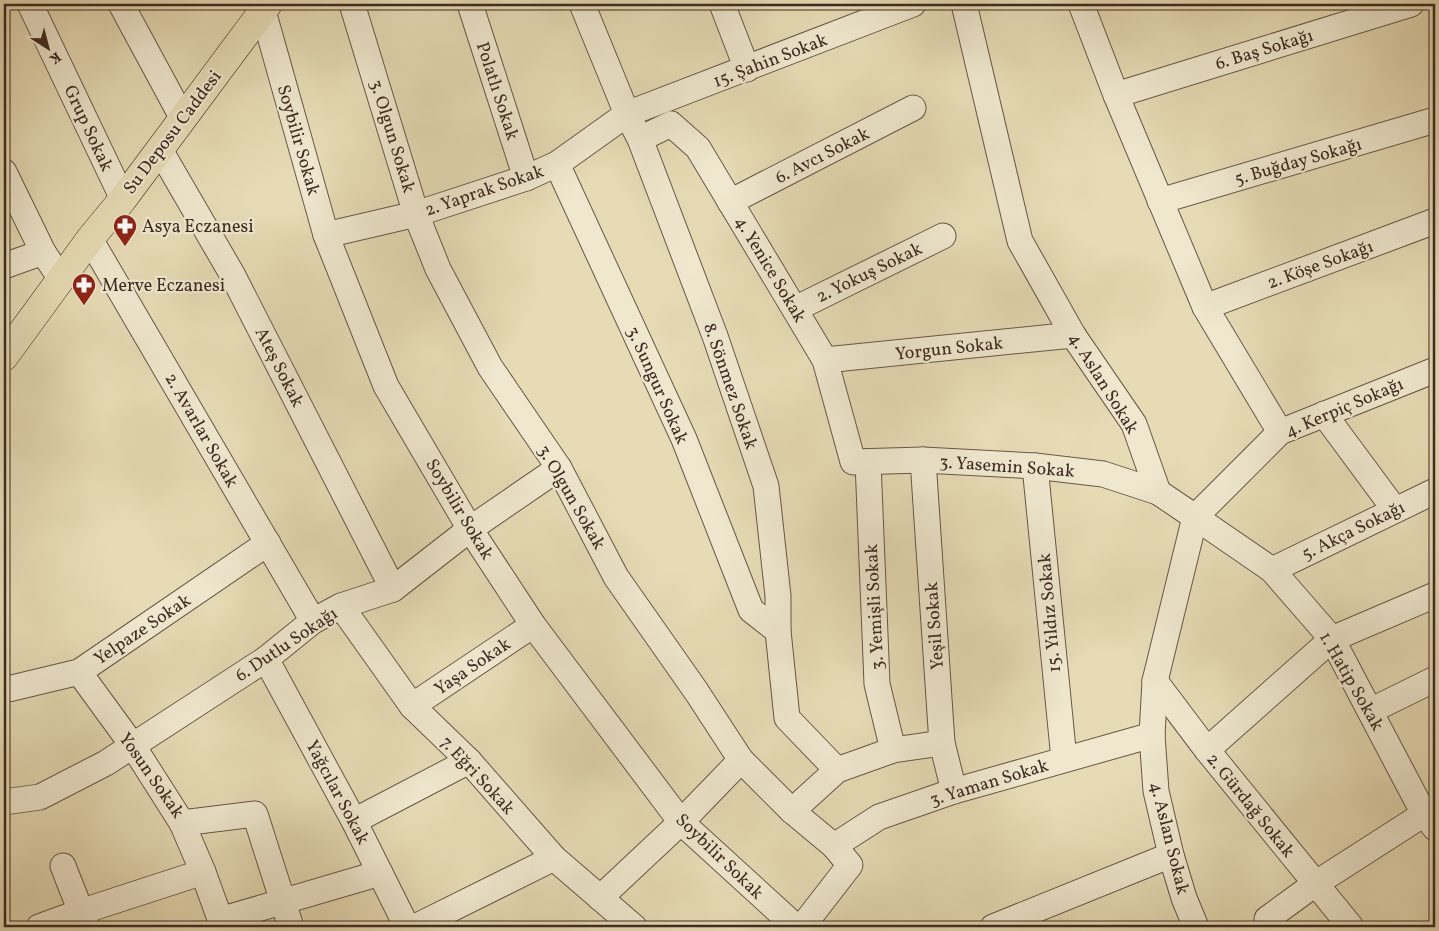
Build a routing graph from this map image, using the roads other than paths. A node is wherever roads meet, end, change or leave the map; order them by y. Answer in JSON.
{"nodes":[{"id":1,"x":30,"y":4,"type":"edge"},
{"id":2,"x":121,"y":4,"type":"edge"},
{"id":3,"x":352,"y":4,"type":"edge"},
{"id":4,"x":470,"y":4,"type":"edge"},
{"id":5,"x":582,"y":4,"type":"edge"},
{"id":6,"x":722,"y":4,"type":"edge"},
{"id":7,"x":913,"y":4,"type":"edge"},
{"id":8,"x":964,"y":4,"type":"edge"},
{"id":9,"x":1082,"y":4,"type":"edge"},
{"id":10,"x":1411,"y":4,"type":"edge"},
{"id":11,"x":265,"y":7,"type":"edge"},
{"id":12,"x":747,"y":70,"type":"junction"},
{"id":13,"x":1116,"y":95,"type":"junction"},
{"id":14,"x":913,"y":108,"type":"dead end"},
{"id":15,"x":627,"y":114,"type":"junction"},
{"id":16,"x":182,"y":118,"type":"junction"},
{"id":17,"x":1435,"y":120,"type":"edge"},
{"id":18,"x":640,"y":139,"type":"junction"},
{"id":19,"x":160,"y":150,"type":"junction"},
{"id":20,"x":557,"y":164,"type":"junction"},
{"id":21,"x":4,"y":172,"type":"edge"},
{"id":22,"x":526,"y":178,"type":"junction"},
{"id":23,"x":123,"y":199,"type":"junction"},
{"id":24,"x":730,"y":202,"type":"junction"},
{"id":25,"x":1160,"y":202,"type":"junction"},
{"id":26,"x":416,"y":214,"type":"junction"},
{"id":27,"x":1435,"y":221,"type":"edge"},
{"id":28,"x":326,"y":235,"type":"junction"},
{"id":29,"x":943,"y":236,"type":"dead end"},
{"id":30,"x":90,"y":239,"type":"junction"},
{"id":31,"x":43,"y":252,"type":"junction"},
{"id":32,"x":4,"y":266,"type":"edge"},
{"id":33,"x":61,"y":279,"type":"junction"},
{"id":34,"x":1205,"y":307,"type":"junction"},
{"id":35,"x":794,"y":309,"type":"junction"},
{"id":36,"x":1073,"y":335,"type":"junction"},
{"id":37,"x":4,"y":357,"type":"edge"},
{"id":38,"x":825,"y":360,"type":"junction"},
{"id":39,"x":1435,"y":370,"type":"edge"},
{"id":40,"x":1324,"y":414,"type":"junction"},
{"id":41,"x":1280,"y":432,"type":"junction"},
{"id":42,"x":923,"y":460,"type":"junction"},
{"id":43,"x":860,"y":462,"type":"junction"},
{"id":44,"x":1035,"y":466,"type":"junction"},
{"id":45,"x":559,"y":468,"type":"junction"},
{"id":46,"x":1435,"y":491,"type":"edge"},
{"id":47,"x":1158,"y":492,"type":"junction"},
{"id":48,"x":1394,"y":510,"type":"junction"},
{"id":49,"x":1195,"y":518,"type":"junction"},
{"id":50,"x":470,"y":529,"type":"junction"},
{"id":51,"x":268,"y":543,"type":"junction"},
{"id":52,"x":1272,"y":570,"type":"junction"},
{"id":53,"x":393,"y":589,"type":"junction"},
{"id":54,"x":1435,"y":595,"type":"edge"},
{"id":55,"x":342,"y":606,"type":"junction"},
{"id":56,"x":313,"y":621,"type":"junction"},
{"id":57,"x":533,"y":625,"type":"junction"},
{"id":58,"x":778,"y":631,"type":"junction"},
{"id":59,"x":1332,"y":639,"type":"junction"},
{"id":60,"x":266,"y":659,"type":"junction"},
{"id":61,"x":79,"y":672,"type":"junction"},
{"id":62,"x":1435,"y":679,"type":"edge"},
{"id":63,"x":1154,"y":681,"type":"junction"},
{"id":64,"x":4,"y":690,"type":"edge"},
{"id":65,"x":412,"y":706,"type":"junction"},
{"id":66,"x":1370,"y":711,"type":"junction"},
{"id":67,"x":1152,"y":735,"type":"junction"},
{"id":68,"x":942,"y":743,"type":"junction"},
{"id":69,"x":133,"y":746,"type":"junction"},
{"id":70,"x":893,"y":750,"type":"junction"},
{"id":71,"x":1207,"y":750,"type":"junction"},
{"id":72,"x":742,"y":760,"type":"junction"},
{"id":73,"x":1064,"y":760,"type":"junction"},
{"id":74,"x":469,"y":761,"type":"junction"},
{"id":75,"x":837,"y":770,"type":"junction"},
{"id":76,"x":954,"y":790,"type":"junction"},
{"id":77,"x":4,"y":802,"type":"edge"},
{"id":78,"x":792,"y":810,"type":"junction"},
{"id":79,"x":1432,"y":818,"type":"edge"},
{"id":80,"x":354,"y":820,"type":"junction"},
{"id":81,"x":680,"y":822,"type":"junction"},
{"id":82,"x":182,"y":823,"type":"junction"},
{"id":83,"x":834,"y":846,"type":"junction"},
{"id":84,"x":1171,"y":855,"type":"junction"},
{"id":85,"x":554,"y":858,"type":"junction"},
{"id":86,"x":63,"y":866,"type":"dead end"},
{"id":87,"x":203,"y":872,"type":"junction"},
{"id":88,"x":380,"y":873,"type":"junction"},
{"id":89,"x":1315,"y":884,"type":"junction"},
{"id":90,"x":600,"y":898,"type":"junction"},
{"id":91,"x":283,"y":901,"type":"junction"},
{"id":92,"x":84,"y":920,"type":"edge"},
{"id":93,"x":221,"y":924,"type":"edge"},
{"id":94,"x":39,"y":927,"type":"edge"},
{"id":95,"x":291,"y":927,"type":"edge"},
{"id":96,"x":407,"y":927,"type":"edge"},
{"id":97,"x":415,"y":927,"type":"edge"},
{"id":98,"x":634,"y":927,"type":"edge"},
{"id":99,"x":796,"y":927,"type":"edge"},
{"id":100,"x":802,"y":927,"type":"edge"},
{"id":101,"x":993,"y":927,"type":"edge"},
{"id":102,"x":1196,"y":927,"type":"edge"},
{"id":103,"x":1271,"y":927,"type":"edge"},
{"id":104,"x":1350,"y":927,"type":"edge"}],
"edges":[{"from":1,"to":23,"type":"street","name":"Grup Sokak"},
{"from":2,"to":16,"type":"street"},
{"from":3,"to":26,"type":"street","name":"3. Olgun Sokak"},
{"from":4,"to":22,"type":"street","name":"Polatlı Sokak"},
{"from":5,"to":15,"type":"street","name":"8. Sönmez Sokak"},
{"from":6,"to":12,"type":"street"},
{"from":7,"to":12,"type":"street","name":"15. Şahin Sokak"},
{"from":8,"to":36,"type":"street","name":"4. Aslan Sokak"},
{"from":9,"to":13,"type":"street"},
{"from":10,"to":13,"type":"street","name":"6. Baş Sokağı"},
{"from":11,"to":16,"type":"main road","name":"Su Deposu Caddesi"},
{"from":11,"to":28,"type":"street","name":"Soybilir Sokak"},
{"from":12,"to":15,"type":"street","name":"15. Şahin Sokak"},
{"from":13,"to":25,"type":"street"},
{"from":14,"to":24,"type":"street","name":"6. Avcı Sokak"},
{"from":15,"to":18,"type":"street","name":"8. Sönmez Sokak"},
{"from":15,"to":20,"type":"street","name":"2. Yaprak Sokak"},
{"from":16,"to":19,"type":"main road","name":"Su Deposu Caddesi"},
{"from":17,"to":25,"type":"street","name":"5. Buğday Sokağı"},
{"from":18,"to":24,"type":"street","name":"4. Yenice Sokak"},
{"from":18,"to":58,"type":"street","name":"8. Sönmez Sokak"},
{"from":19,"to":23,"type":"main road","name":"Su Deposu Caddesi"},
{"from":19,"to":53,"type":"street","name":"Ateş Sokak"},
{"from":20,"to":22,"type":"street","name":"2. Yaprak Sokak"},
{"from":20,"to":58,"type":"street","name":"3. Sungur Sokak"},
{"from":21,"to":31,"type":"street"},
{"from":22,"to":26,"type":"street","name":"2. Yaprak Sokak"},
{"from":23,"to":30,"type":"main road","name":"Su Deposu Caddesi"},
{"from":24,"to":35,"type":"street","name":"4. Yenice Sokak"},
{"from":25,"to":34,"type":"street"},
{"from":26,"to":28,"type":"street","name":"2. Yaprak Sokak"},
{"from":26,"to":45,"type":"street","name":"3. Olgun Sokak"},
{"from":27,"to":34,"type":"street","name":"2. Köşe Sokağı"},
{"from":28,"to":50,"type":"street","name":"Soybilir Sokak"},
{"from":29,"to":35,"type":"street","name":"2. Yokuş Sokak"},
{"from":30,"to":33,"type":"main road","name":"Su Deposu Caddesi"},
{"from":30,"to":51,"type":"street","name":"2. Avarlar Sokak"},
{"from":31,"to":32,"type":"street"},
{"from":31,"to":33,"type":"street"},
{"from":33,"to":37,"type":"main road","name":"Su Deposu Caddesi"},
{"from":34,"to":41,"type":"street"},
{"from":35,"to":38,"type":"street","name":"4. Yenice Sokak"},
{"from":36,"to":38,"type":"street","name":"Yorgun Sokak"},
{"from":36,"to":47,"type":"street","name":"4. Aslan Sokak"},
{"from":38,"to":43,"type":"street","name":"4. Yenice Sokak"},
{"from":39,"to":40,"type":"street","name":"4. Kerpiç Sokağı"},
{"from":40,"to":41,"type":"street","name":"4. Kerpiç Sokağı"},
{"from":40,"to":48,"type":"street"},
{"from":41,"to":49,"type":"street","name":"4. Kerpiç Sokağı"},
{"from":42,"to":43,"type":"street","name":"3. Yasemin Sokak"},
{"from":42,"to":44,"type":"street","name":"3. Yasemin Sokak"},
{"from":42,"to":68,"type":"street","name":"Yeşil Sokak"},
{"from":43,"to":70,"type":"street","name":"3. Yemişli Sokak"},
{"from":44,"to":47,"type":"street","name":"3. Yasemin Sokak"},
{"from":44,"to":73,"type":"street","name":"15. Yıldız Sokak"},
{"from":45,"to":50,"type":"street","name":"6. Dutlu Sokağı"},
{"from":45,"to":72,"type":"street","name":"3. Olgun Sokak"},
{"from":46,"to":48,"type":"street","name":"5. Akça Sokağı"},
{"from":47,"to":49,"type":"street"},
{"from":48,"to":52,"type":"street","name":"5. Akça Sokağı"},
{"from":49,"to":52,"type":"street","name":"1. Hatip Sokak"},
{"from":49,"to":63,"type":"street","name":"4. Aslan Sokak"},
{"from":50,"to":53,"type":"street","name":"6. Dutlu Sokağı"},
{"from":50,"to":57,"type":"street","name":"Soybilir Sokak"},
{"from":51,"to":56,"type":"street","name":"2. Avarlar Sokak"},
{"from":51,"to":61,"type":"street","name":"Yelpaze Sokak"},
{"from":52,"to":59,"type":"street","name":"1. Hatip Sokak"},
{"from":53,"to":55,"type":"street","name":"6. Dutlu Sokağı"},
{"from":54,"to":59,"type":"street"},
{"from":55,"to":56,"type":"street","name":"6. Dutlu Sokağı"},
{"from":55,"to":65,"type":"street","name":"7. Eğri Sokak"},
{"from":56,"to":60,"type":"street","name":"6. Dutlu Sokağı"},
{"from":57,"to":65,"type":"street","name":"Yaşa Sokak"},
{"from":57,"to":81,"type":"street","name":"Soybilir Sokak"},
{"from":58,"to":75,"type":"street","name":"8. Sönmez Sokak"},
{"from":59,"to":66,"type":"street","name":"1. Hatip Sokak"},
{"from":59,"to":71,"type":"street"},
{"from":60,"to":69,"type":"street","name":"6. Dutlu Sokağı"},
{"from":60,"to":80,"type":"street","name":"Yağcılar Sokak"},
{"from":61,"to":64,"type":"street","name":"Yelpaze Sokak"},
{"from":61,"to":69,"type":"street","name":"Yosun Sokak"},
{"from":62,"to":66,"type":"street"},
{"from":63,"to":67,"type":"street","name":"4. Aslan Sokak"},
{"from":63,"to":71,"type":"street","name":"2. Gürdağ Sokak"},
{"from":65,"to":74,"type":"street","name":"7. Eğri Sokak"},
{"from":66,"to":79,"type":"street","name":"1. Hatip Sokak"},
{"from":67,"to":73,"type":"street","name":"3. Yaman Sokak"},
{"from":67,"to":84,"type":"street","name":"4. Aslan Sokak"},
{"from":68,"to":70,"type":"street"},
{"from":68,"to":76,"type":"street","name":"Yeşil Sokak"},
{"from":69,"to":77,"type":"street","name":"6. Dutlu Sokağı"},
{"from":69,"to":82,"type":"street","name":"Yosun Sokak"},
{"from":70,"to":75,"type":"street"},
{"from":71,"to":89,"type":"street","name":"2. Gürdağ Sokak"},
{"from":72,"to":78,"type":"street","name":"3. Olgun Sokak"},
{"from":72,"to":81,"type":"street"},
{"from":73,"to":76,"type":"street","name":"3. Yaman Sokak"},
{"from":74,"to":80,"type":"street"},
{"from":74,"to":85,"type":"street","name":"7. Eğri Sokak"},
{"from":75,"to":78,"type":"street"},
{"from":76,"to":83,"type":"street","name":"3. Yaman Sokak"},
{"from":78,"to":83,"type":"street","name":"3. Olgun Sokak"},
{"from":79,"to":89,"type":"street"},
{"from":80,"to":88,"type":"street","name":"Yağcılar Sokak"},
{"from":81,"to":90,"type":"street"},
{"from":81,"to":99,"type":"street","name":"Soybilir Sokak"},
{"from":82,"to":87,"type":"street"},
{"from":82,"to":91,"type":"street","name":"Yosun Sokak"},
{"from":83,"to":100,"type":"street","name":"3. Olgun Sokak"},
{"from":84,"to":101,"type":"street"},
{"from":84,"to":102,"type":"street","name":"4. Aslan Sokak"},
{"from":85,"to":90,"type":"street","name":"7. Eğri Sokak"},
{"from":85,"to":97,"type":"street"},
{"from":86,"to":92,"type":"street"},
{"from":87,"to":92,"type":"street"},
{"from":87,"to":93,"type":"street"},
{"from":88,"to":91,"type":"street"},
{"from":88,"to":96,"type":"street","name":"Yağcılar Sokak"},
{"from":89,"to":103,"type":"street"},
{"from":89,"to":104,"type":"street","name":"2. Gürdağ Sokak"},
{"from":90,"to":98,"type":"street","name":"7. Eğri Sokak"},
{"from":91,"to":93,"type":"street"},
{"from":91,"to":95,"type":"street","name":"Yosun Sokak"},
{"from":92,"to":94,"type":"street"}]}
